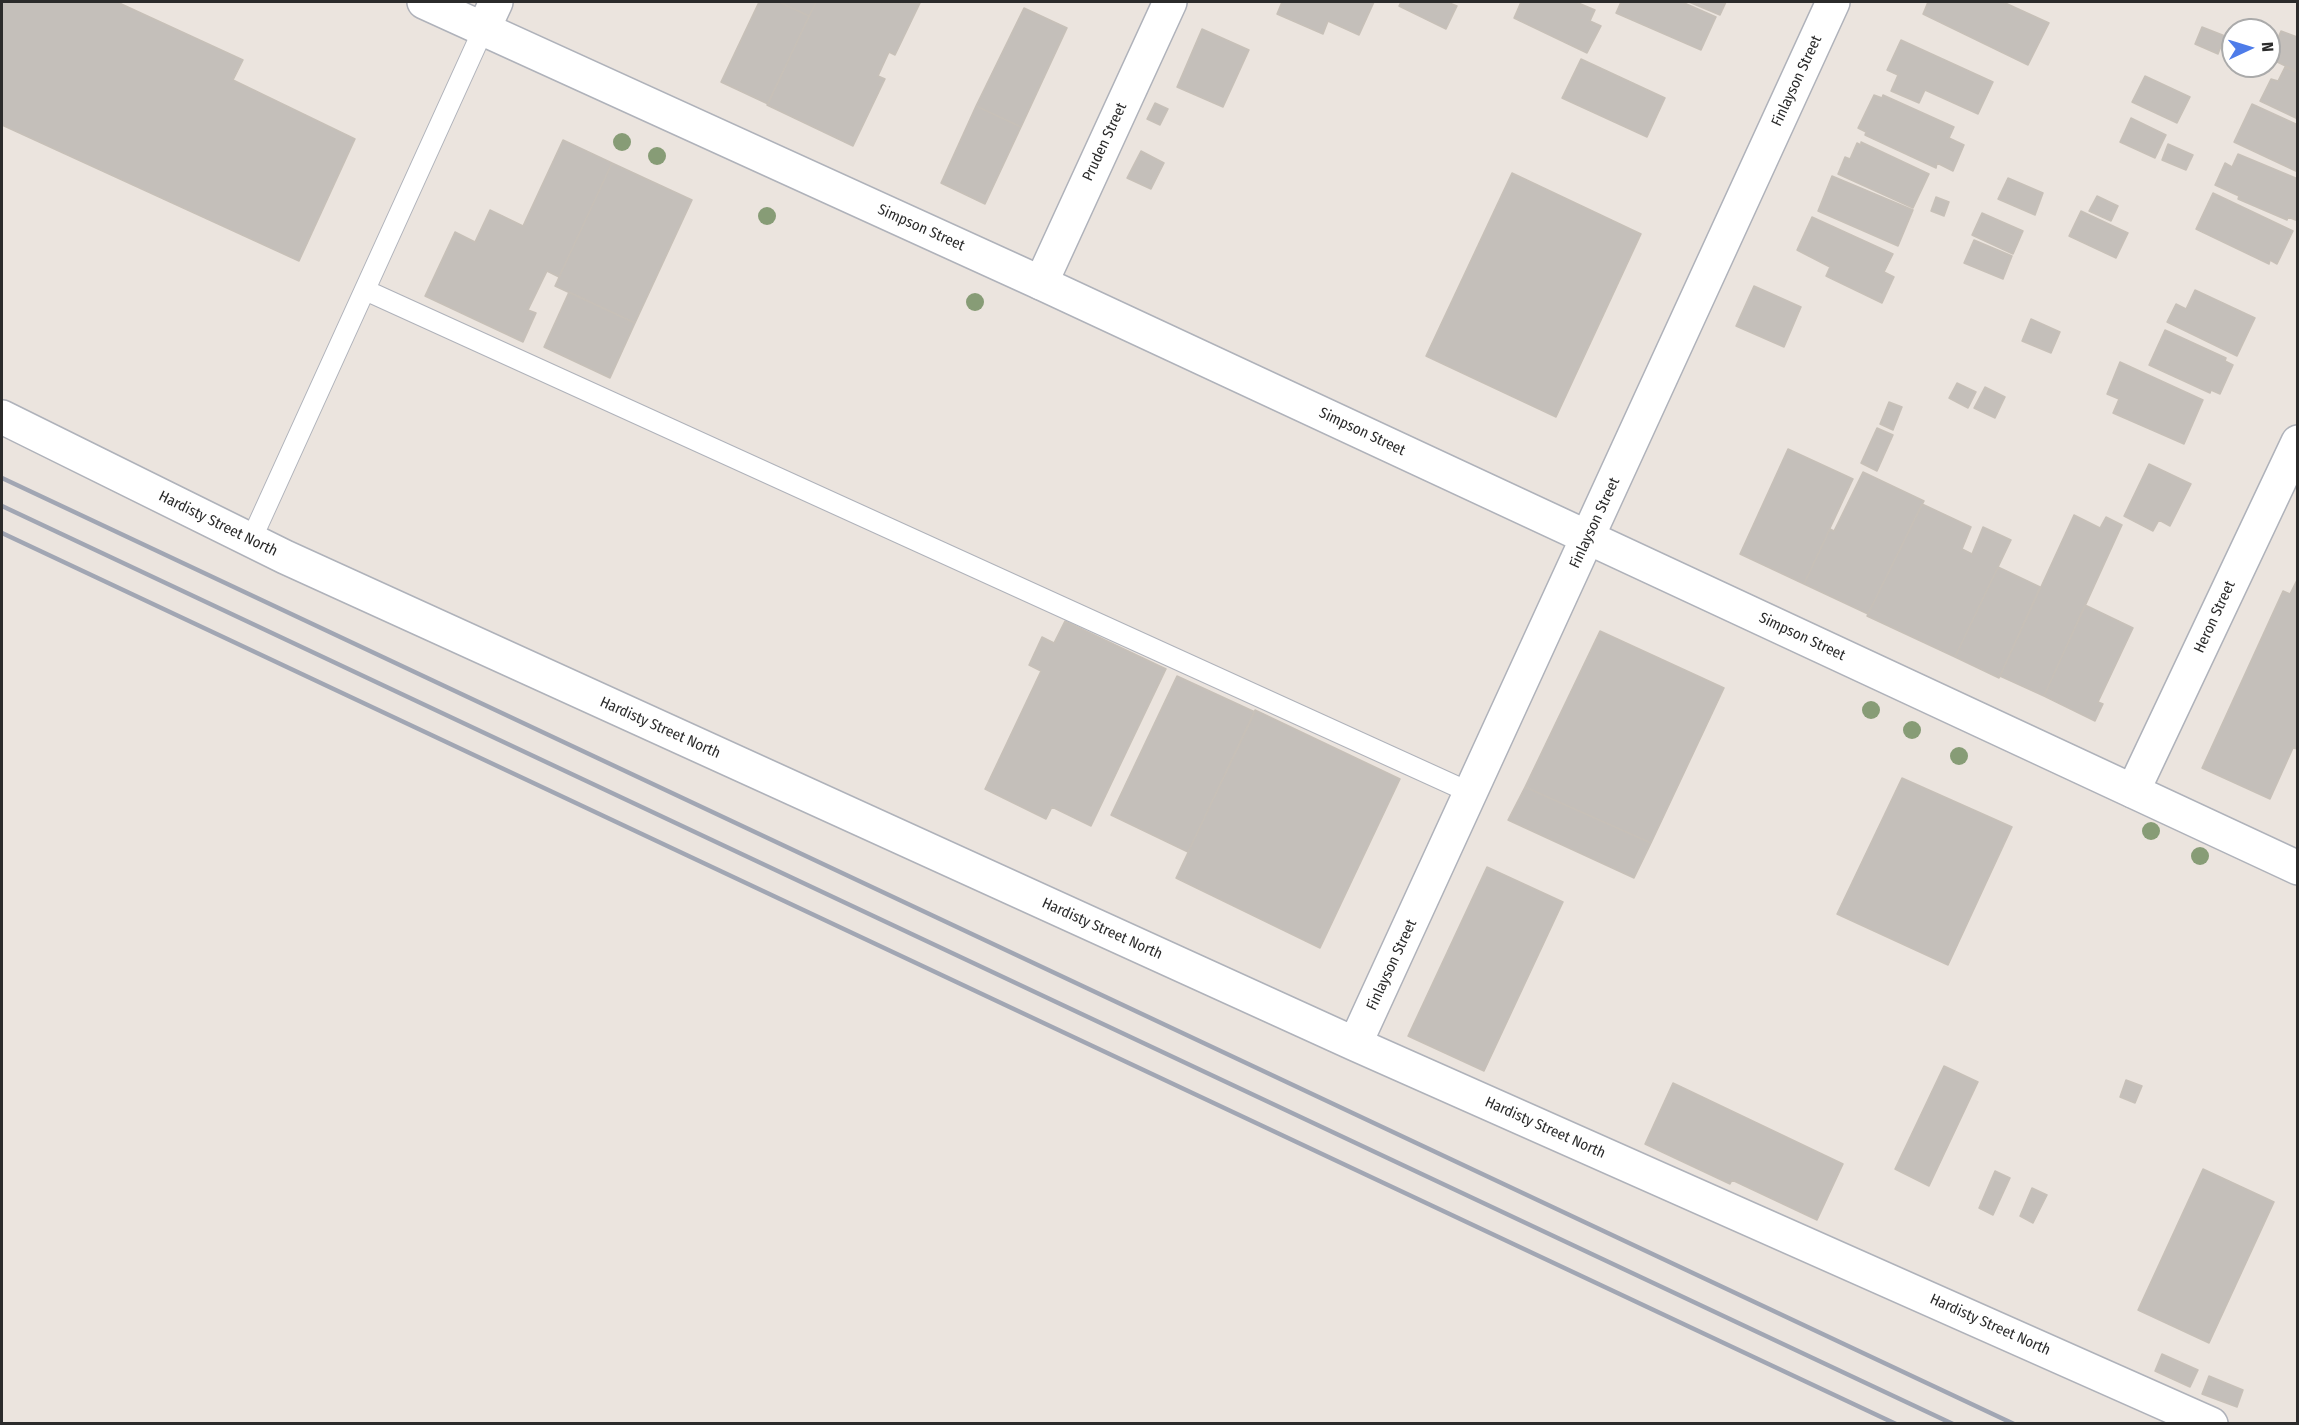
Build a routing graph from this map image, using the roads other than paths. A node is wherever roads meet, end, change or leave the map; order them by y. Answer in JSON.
{"nodes":[{"id":1,"x":423,"y":2,"type":"edge"},
{"id":2,"x":1170,"y":2,"type":"edge"},
{"id":3,"x":1833,"y":2,"type":"edge"},
{"id":4,"x":490,"y":16,"type":"edge"},
{"id":5,"x":1041,"y":283,"type":"junction"},
{"id":6,"x":365,"y":290,"type":"junction"},
{"id":7,"x":2,"y":417,"type":"edge"},
{"id":8,"x":2298,"y":442,"type":"edge"},
{"id":9,"x":1588,"y":538,"type":"junction"},
{"id":10,"x":251,"y":540,"type":"junction"},
{"id":11,"x":2133,"y":791,"type":"junction"},
{"id":12,"x":1471,"y":793,"type":"junction"},
{"id":13,"x":2298,"y":868,"type":"edge"},
{"id":14,"x":1355,"y":1044,"type":"junction"},
{"id":15,"x":2211,"y":1424,"type":"edge"}],
"edges":[{"from":1,"to":4,"type":"street","name":"Simpson Street"},
{"from":2,"to":5,"type":"street","name":"Pruden Street"},
{"from":3,"to":9,"type":"street","name":"Finlayson Street"},
{"from":4,"to":5,"type":"street","name":"Simpson Street"},
{"from":4,"to":6,"type":"lane"},
{"from":5,"to":9,"type":"street","name":"Simpson Street"},
{"from":6,"to":10,"type":"lane"},
{"from":6,"to":12,"type":"lane"},
{"from":7,"to":10,"type":"street","name":"Hardisty Street North"},
{"from":8,"to":11,"type":"street","name":"Heron Street"},
{"from":9,"to":11,"type":"street","name":"Simpson Street"},
{"from":9,"to":12,"type":"street","name":"Finlayson Street"},
{"from":10,"to":14,"type":"street","name":"Hardisty Street North"},
{"from":11,"to":13,"type":"street","name":"Simpson Street"},
{"from":12,"to":14,"type":"street","name":"Finlayson Street"},
{"from":14,"to":15,"type":"street","name":"Hardisty Street North"}]}
